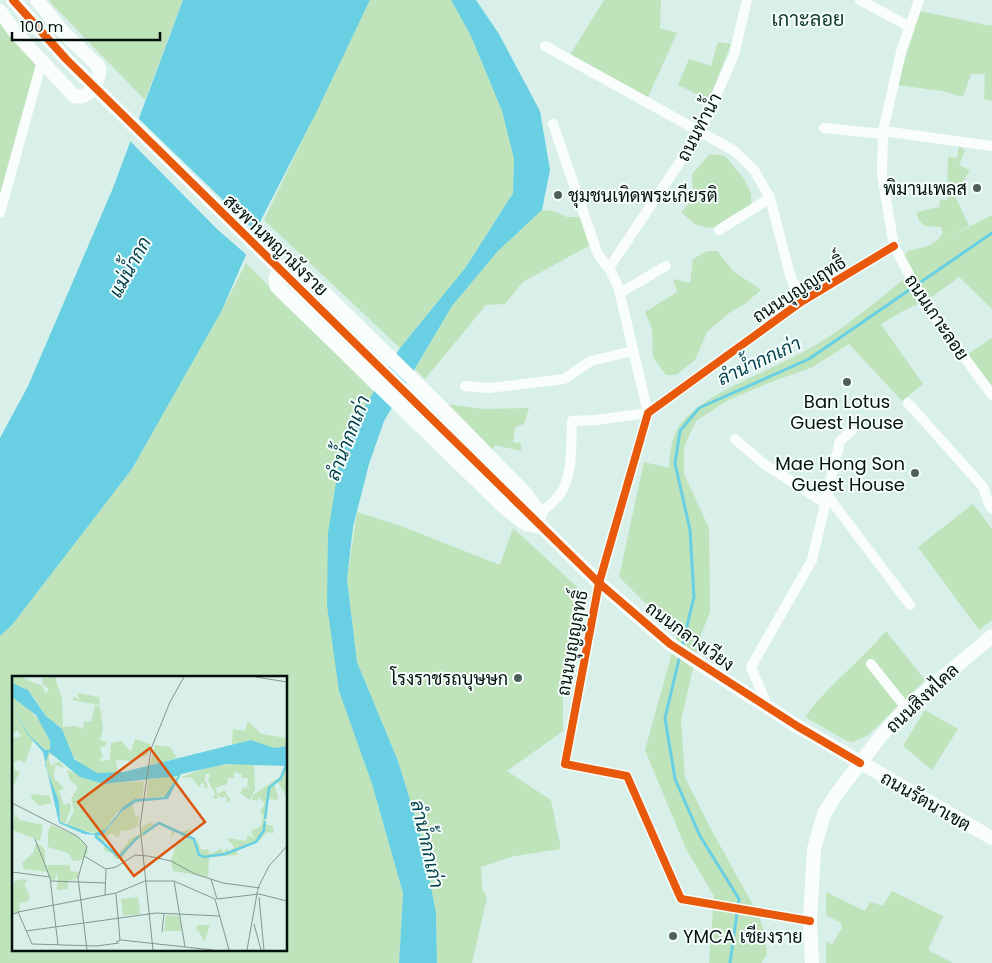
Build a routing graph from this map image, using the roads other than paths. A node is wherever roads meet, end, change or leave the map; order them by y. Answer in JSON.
{"nodes":[{"id":1,"x":13,"y":0,"type":"edge"},
{"id":2,"x":37,"y":0,"type":"edge"},
{"id":3,"x":747,"y":0,"type":"edge"},
{"id":4,"x":860,"y":0,"type":"edge"},
{"id":5,"x":919,"y":0,"type":"edge"},
{"id":6,"x":0,"y":11,"type":"edge"},
{"id":7,"x":910,"y":27,"type":"junction"},
{"id":8,"x":545,"y":46,"type":"dead end"},
{"id":9,"x":42,"y":61,"type":"junction"},
{"id":10,"x":552,"y":124,"type":"dead end"},
{"id":11,"x":824,"y":128,"type":"dead end"},
{"id":12,"x":700,"y":132,"type":"junction"},
{"id":13,"x":883,"y":133,"type":"junction"},
{"id":14,"x":992,"y":146,"type":"edge"},
{"id":15,"x":770,"y":198,"type":"junction"},
{"id":16,"x":0,"y":213,"type":"edge"},
{"id":17,"x":719,"y":230,"type":"dead end"},
{"id":18,"x":894,"y":246,"type":"junction"},
{"id":19,"x":666,"y":266,"type":"dead end"},
{"id":20,"x":610,"y":268,"type":"junction"},
{"id":21,"x":620,"y":293,"type":"junction"},
{"id":22,"x":801,"y":302,"type":"junction"},
{"id":23,"x":633,"y":351,"type":"junction"},
{"id":24,"x":465,"y":386,"type":"dead end"},
{"id":25,"x":992,"y":395,"type":"edge"},
{"id":26,"x":908,"y":403,"type":"dead end"},
{"id":27,"x":648,"y":413,"type":"junction"},
{"id":28,"x":852,"y":430,"type":"dead end"},
{"id":29,"x":735,"y":439,"type":"dead end"},
{"id":30,"x":826,"y":499,"type":"junction"},
{"id":31,"x":522,"y":507,"type":"joint"},
{"id":32,"x":992,"y":508,"type":"edge"},
{"id":33,"x":540,"y":513,"type":"junction"},
{"id":34,"x":542,"y":527,"type":"junction"},
{"id":35,"x":599,"y":583,"type":"junction"},
{"id":36,"x":910,"y":605,"type":"dead end"},
{"id":37,"x":992,"y":636,"type":"edge"},
{"id":38,"x":871,"y":664,"type":"dead end"},
{"id":39,"x":768,"y":707,"type":"junction"},
{"id":40,"x":906,"y":708,"type":"junction"},
{"id":41,"x":860,"y":763,"type":"junction"},
{"id":42,"x":992,"y":838,"type":"edge"},
{"id":43,"x":810,"y":921,"type":"junction"},
{"id":44,"x":812,"y":963,"type":"edge"}],
"edges":[{"from":1,"to":31,"type":"main road","name":"สะพานพญามังราย"},
{"from":2,"to":9,"type":"main road"},
{"from":3,"to":12,"type":"street","name":"ถนนท่าน้ำ"},
{"from":4,"to":7,"type":"street"},
{"from":5,"to":7,"type":"street","name":"ถนนเกาะลอย"},
{"from":6,"to":9,"type":"main road"},
{"from":7,"to":13,"type":"street","name":"ถนนเกาะลอย"},
{"from":8,"to":12,"type":"street"},
{"from":9,"to":16,"type":"street"},
{"from":10,"to":20,"type":"street"},
{"from":11,"to":13,"type":"street"},
{"from":12,"to":15,"type":"street"},
{"from":12,"to":20,"type":"street","name":"ถนนท่าน้ำ"},
{"from":13,"to":14,"type":"street"},
{"from":13,"to":18,"type":"street","name":"ถนนเกาะลอย"},
{"from":15,"to":17,"type":"street"},
{"from":15,"to":22,"type":"street"},
{"from":18,"to":22,"type":"street","name":"ถนนบุญญฤทธิ์"},
{"from":18,"to":25,"type":"street","name":"ถนนเกาะลอย"},
{"from":19,"to":21,"type":"street"},
{"from":20,"to":21,"type":"street"},
{"from":21,"to":23,"type":"street"},
{"from":22,"to":27,"type":"street","name":"ถนนบุญญฤทธิ์"},
{"from":23,"to":24,"type":"street"},
{"from":23,"to":27,"type":"street"},
{"from":26,"to":32,"type":"street"},
{"from":27,"to":33,"type":"street"},
{"from":27,"to":35,"type":"street","name":"ถนนบุญญฤทธิ์"},
{"from":28,"to":30,"type":"street"},
{"from":29,"to":30,"type":"street"},
{"from":30,"to":36,"type":"street"},
{"from":30,"to":39,"type":"street"},
{"from":31,"to":34,"type":"main road","name":"ถนนกลางเวียง"},
{"from":33,"to":34,"type":"street"},
{"from":33,"to":34,"type":"main road"},
{"from":34,"to":35,"type":"main road","name":"ถนนกลางเวียง"},
{"from":35,"to":39,"type":"main road","name":"ถนนกลางเวียง"},
{"from":35,"to":43,"type":"street","name":"ถนนบุญญฤทธิ์"},
{"from":37,"to":40,"type":"main road","name":"ถนนสิงหไคล"},
{"from":38,"to":40,"type":"street"},
{"from":39,"to":41,"type":"main road","name":"ถนนกลางเวียง"},
{"from":40,"to":41,"type":"main road","name":"ถนนสิงหไคล"},
{"from":41,"to":42,"type":"main road","name":"ถนนรัตนาเขต"},
{"from":41,"to":43,"type":"main road","name":"ถนนสิงหไคล"},
{"from":43,"to":44,"type":"main road","name":"ถนนสิงหไคล"}]}
